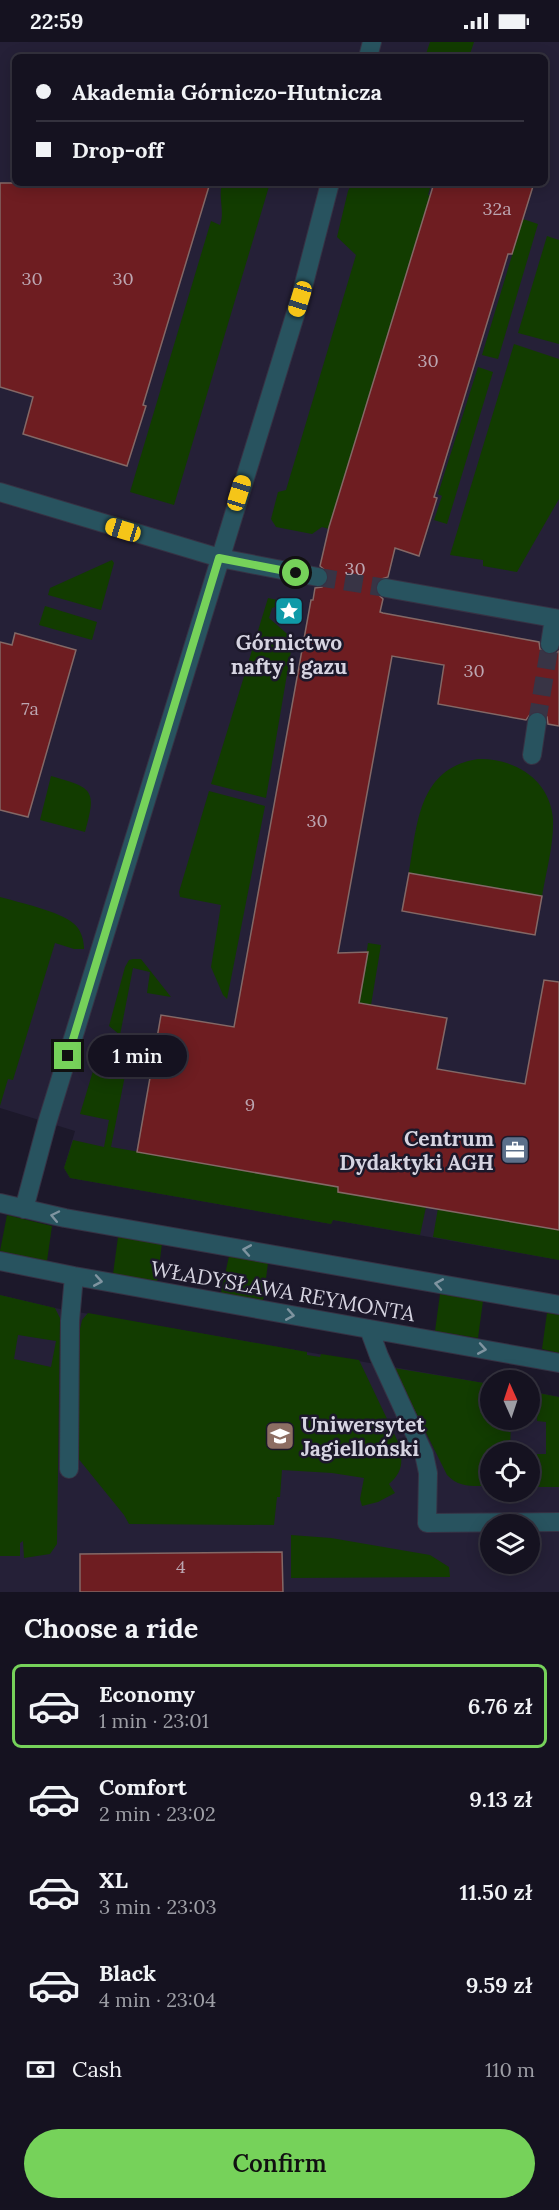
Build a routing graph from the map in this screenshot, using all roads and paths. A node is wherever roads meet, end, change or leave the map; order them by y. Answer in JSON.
{"nodes":[{"id":1,"x":329,"y":186,"type":"edge"},
{"id":2,"x":0,"y":492,"type":"edge"},
{"id":3,"x":219,"y":558,"type":"junction"},
{"id":4,"x":318,"y":577,"type":"tunnel mouth"},
{"id":5,"x":386,"y":588,"type":"tunnel mouth"},
{"id":6,"x":557,"y":618,"type":"edge"},
{"id":7,"x":550,"y":644,"type":"tunnel mouth"},
{"id":8,"x":537,"y":722,"type":"tunnel mouth"},
{"id":9,"x":532,"y":755,"type":"dead end"},
{"id":10,"x":0,"y":1203,"type":"edge"},
{"id":11,"x":24,"y":1209,"type":"junction"},
{"id":12,"x":0,"y":1261,"type":"edge"},
{"id":13,"x":74,"y":1276,"type":"junction"},
{"id":14,"x":559,"y":1305,"type":"edge"},
{"id":15,"x":369,"y":1329,"type":"junction"},
{"id":16,"x":559,"y":1362,"type":"edge"},
{"id":17,"x":69,"y":1469,"type":"dead end"},
{"id":18,"x":559,"y":1522,"type":"edge"}],
"edges":[{"from":1,"to":3,"type":"street"},
{"from":2,"to":3,"type":"street"},
{"from":3,"to":4,"type":"street"},
{"from":3,"to":11,"type":"street"},
{"from":5,"to":6,"type":"street"},
{"from":6,"to":7,"type":"street"},
{"from":8,"to":9,"type":"street"},
{"from":10,"to":11,"type":"street","name":"WŁADYSŁAWA REYMONTA"},
{"from":14,"to":11,"type":"street","name":"WŁADYSŁAWA REYMONTA","one_way":true},
{"from":12,"to":13,"type":"street","name":"WŁADYSŁAWA REYMONTA"},
{"from":13,"to":15,"type":"street","name":"WŁADYSŁAWA REYMONTA","one_way":true},
{"from":13,"to":17,"type":"street"},
{"from":15,"to":16,"type":"street","name":"WŁADYSŁAWA REYMONTA","one_way":true},
{"from":15,"to":18,"type":"street"}]}
